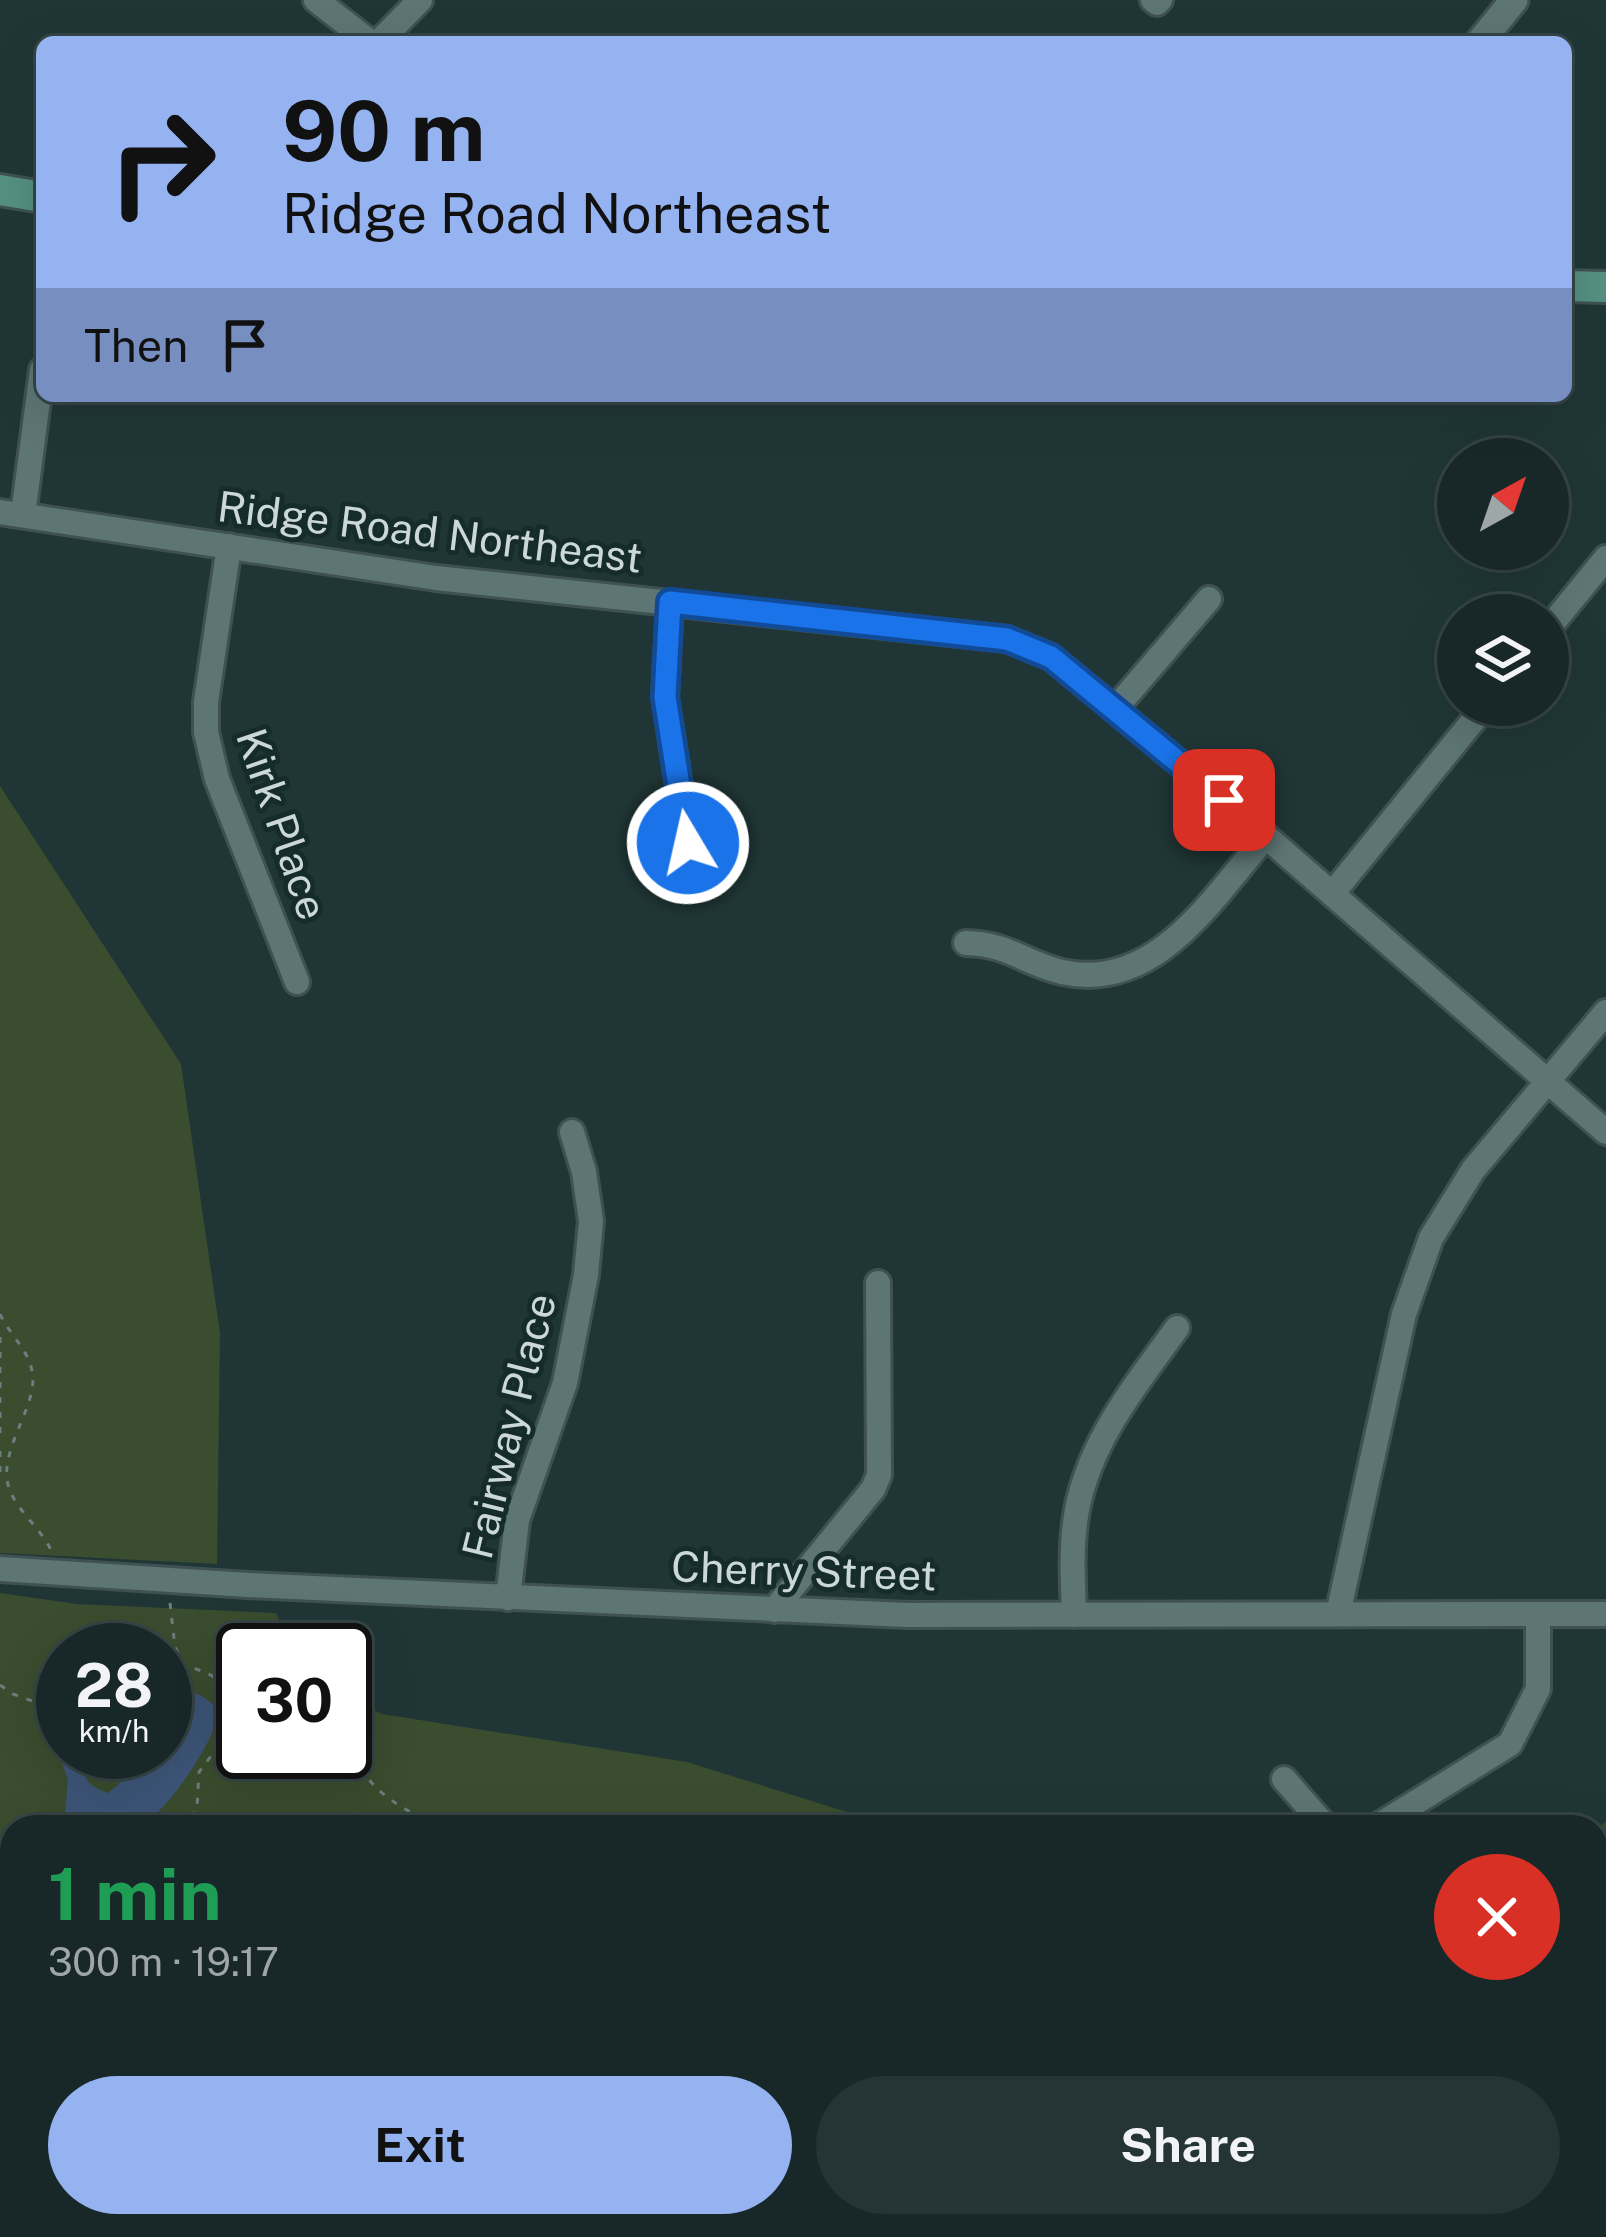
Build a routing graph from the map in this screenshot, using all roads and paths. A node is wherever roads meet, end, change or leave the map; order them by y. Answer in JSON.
{"nodes":[{"id":1,"x":316,"y":0,"type":"edge"},
{"id":2,"x":420,"y":0,"type":"edge"},
{"id":3,"x":1514,"y":0,"type":"edge"},
{"id":4,"x":362,"y":36,"type":"edge"},
{"id":5,"x":386,"y":36,"type":"edge"},
{"id":6,"x":1485,"y":36,"type":"edge"},
{"id":7,"x":0,"y":190,"type":"edge"},
{"id":8,"x":36,"y":195,"type":"edge"},
{"id":9,"x":1572,"y":286,"type":"edge"},
{"id":10,"x":1606,"y":287,"type":"edge"},
{"id":11,"x":36,"y":398,"type":"edge"},
{"id":12,"x":11,"y":513,"type":"edge"},
{"id":13,"x":229,"y":546,"type":"junction"},
{"id":14,"x":1606,"y":558,"type":"edge"},
{"id":15,"x":1209,"y":598,"type":"dead end"},
{"id":16,"x":670,"y":602,"type":"junction"},
{"id":17,"x":1569,"y":603,"type":"edge"},
{"id":18,"x":1115,"y":709,"type":"junction"},
{"id":19,"x":1469,"y":726,"type":"edge"},
{"id":20,"x":1266,"y":836,"type":"junction"},
{"id":21,"x":688,"y":843,"type":"dead end"},
{"id":22,"x":1332,"y":894,"type":"junction"},
{"id":23,"x":966,"y":943,"type":"dead end"},
{"id":24,"x":297,"y":982,"type":"dead end"},
{"id":25,"x":1606,"y":1012,"type":"edge"},
{"id":26,"x":1549,"y":1082,"type":"junction"},
{"id":27,"x":572,"y":1132,"type":"dead end"},
{"id":28,"x":1606,"y":1132,"type":"edge"},
{"id":29,"x":878,"y":1283,"type":"dead end"},
{"id":30,"x":0,"y":1314,"type":"edge"},
{"id":31,"x":1177,"y":1328,"type":"dead end"},
{"id":32,"x":0,"y":1337,"type":"edge"},
{"id":33,"x":0,"y":1440,"type":"edge"},
{"id":34,"x":0,"y":1451,"type":"edge"},
{"id":35,"x":0,"y":1474,"type":"edge"},
{"id":36,"x":1,"y":1569,"type":"edge"},
{"id":37,"x":55,"y":1572,"type":"junction"},
{"id":38,"x":168,"y":1579,"type":"junction"},
{"id":39,"x":508,"y":1598,"type":"junction"},
{"id":40,"x":774,"y":1610,"type":"junction"},
{"id":41,"x":1337,"y":1614,"type":"junction"},
{"id":42,"x":1538,"y":1614,"type":"junction"},
{"id":43,"x":1606,"y":1614,"type":"edge"},
{"id":44,"x":1074,"y":1615,"type":"junction"},
{"id":45,"x":173,"y":1623,"type":"edge"},
{"id":46,"x":0,"y":1685,"type":"edge"},
{"id":47,"x":36,"y":1702,"type":"edge"},
{"id":48,"x":216,"y":1750,"type":"edge"},
{"id":49,"x":370,"y":1779,"type":"edge"},
{"id":50,"x":1284,"y":1779,"type":"dead end"},
{"id":51,"x":193,"y":1815,"type":"edge"},
{"id":52,"x":416,"y":1815,"type":"edge"},
{"id":53,"x":1316,"y":1815,"type":"edge"},
{"id":54,"x":1395,"y":1815,"type":"edge"}],
"edges":[{"from":1,"to":4,"type":"street"},
{"from":2,"to":5,"type":"street"},
{"from":3,"to":6,"type":"street"},
{"from":7,"to":8,"type":"main road"},
{"from":9,"to":10,"type":"main road"},
{"from":11,"to":12,"type":"street"},
{"from":12,"to":13,"type":"street","name":"Ridge Road Northeast"},
{"from":13,"to":16,"type":"street","name":"Ridge Road Northeast"},
{"from":13,"to":24,"type":"street","name":"Kirk Place"},
{"from":14,"to":17,"type":"street"},
{"from":15,"to":18,"type":"street"},
{"from":16,"to":18,"type":"street","name":"Ridge Road Northeast"},
{"from":16,"to":21,"type":"street"},
{"from":18,"to":20,"type":"street","name":"Ridge Road Northeast"},
{"from":19,"to":22,"type":"street"},
{"from":20,"to":22,"type":"street","name":"Ridge Road Northeast"},
{"from":20,"to":23,"type":"street"},
{"from":22,"to":26,"type":"street","name":"Ridge Road Northeast"},
{"from":25,"to":26,"type":"street"},
{"from":26,"to":28,"type":"street","name":"Ridge Road Northeast"},
{"from":26,"to":41,"type":"street"},
{"from":27,"to":39,"type":"street","name":"Fairway Place"},
{"from":29,"to":40,"type":"street"},
{"from":30,"to":37,"type":"path"},
{"from":31,"to":44,"type":"street"},
{"from":32,"to":33,"type":"path"},
{"from":34,"to":35,"type":"path"},
{"from":36,"to":37,"type":"street","name":"Cherry Street"},
{"from":37,"to":38,"type":"street","name":"Cherry Street"},
{"from":38,"to":39,"type":"street","name":"Cherry Street"},
{"from":38,"to":45,"type":"path"},
{"from":39,"to":40,"type":"street","name":"Cherry Street"},
{"from":40,"to":44,"type":"street","name":"Cherry Street"},
{"from":41,"to":42,"type":"street","name":"Cherry Street"},
{"from":41,"to":44,"type":"street","name":"Cherry Street"},
{"from":42,"to":43,"type":"street","name":"Cherry Street"},
{"from":42,"to":54,"type":"street"},
{"from":46,"to":47,"type":"path"},
{"from":48,"to":51,"type":"path"},
{"from":49,"to":52,"type":"path"},
{"from":50,"to":53,"type":"street"}]}
